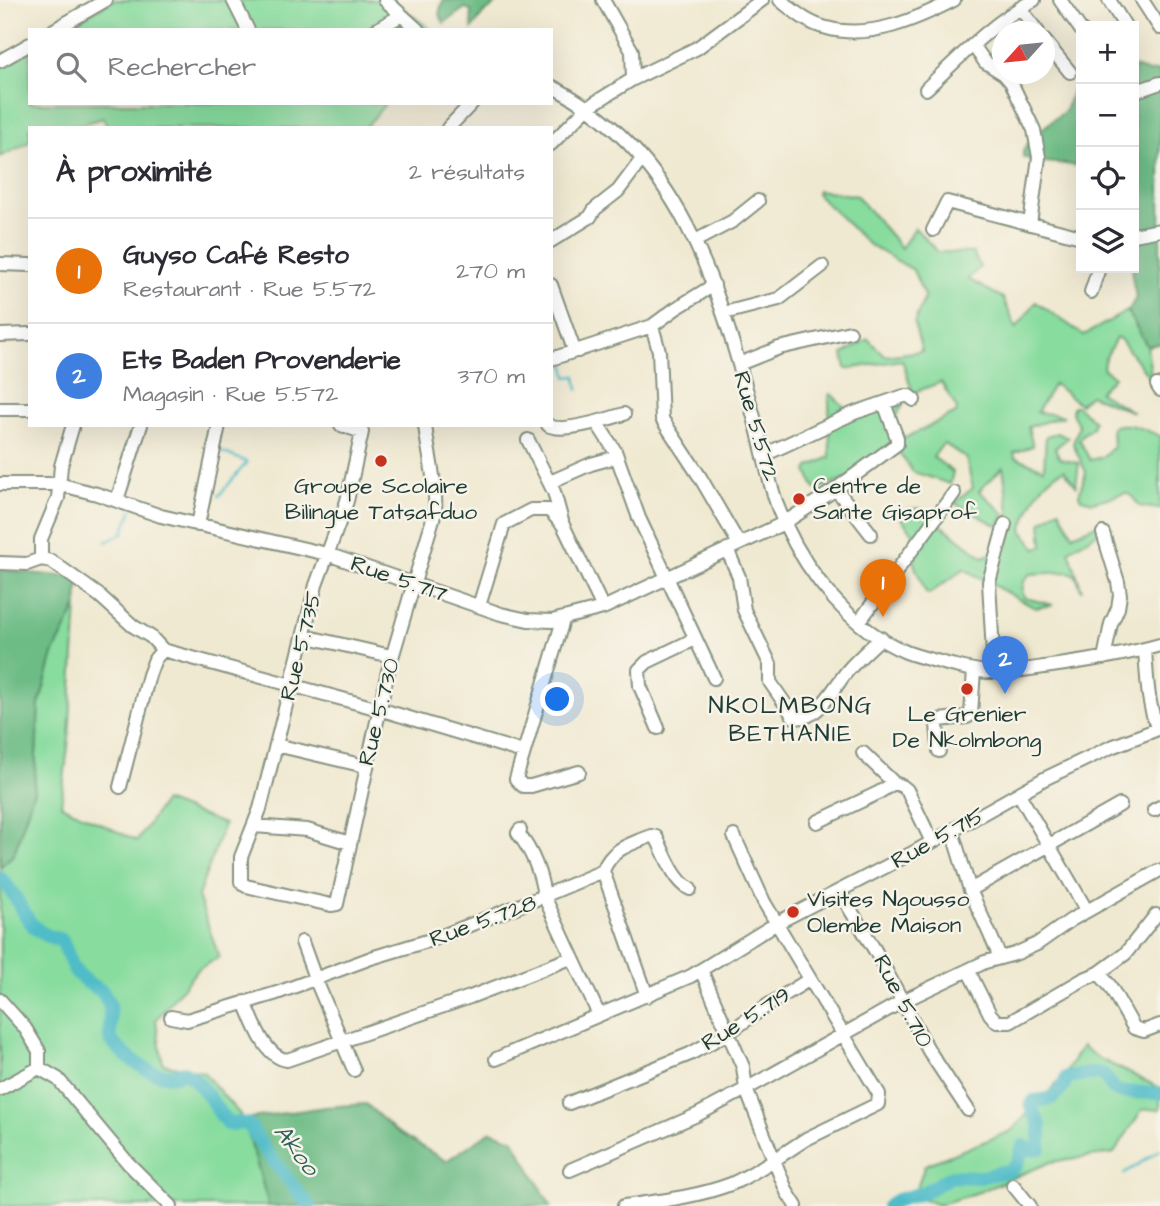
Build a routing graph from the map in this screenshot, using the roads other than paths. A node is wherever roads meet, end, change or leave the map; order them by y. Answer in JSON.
{"nodes":[{"id":1,"x":233,"y":0,"type":"edge"},
{"id":2,"x":385,"y":0,"type":"edge"},
{"id":3,"x":603,"y":0,"type":"edge"},
{"id":4,"x":762,"y":0,"type":"edge"},
{"id":5,"x":780,"y":0,"type":"edge"},
{"id":6,"x":954,"y":0,"type":"edge"},
{"id":7,"x":1034,"y":0,"type":"edge"},
{"id":8,"x":1060,"y":0,"type":"edge"},
{"id":9,"x":1109,"y":0,"type":"edge"},
{"id":10,"x":1142,"y":0,"type":"edge"},
{"id":11,"x":104,"y":1,"type":"edge"},
{"id":12,"x":1020,"y":8,"type":"junction"},
{"id":13,"x":400,"y":16,"type":"junction"},
{"id":14,"x":1030,"y":21,"type":"edge"},
{"id":15,"x":1122,"y":21,"type":"edge"},
{"id":16,"x":1076,"y":23,"type":"edge"},
{"id":17,"x":57,"y":28,"type":"edge"},
{"id":18,"x":247,"y":28,"type":"edge"},
{"id":19,"x":379,"y":28,"type":"edge"},
{"id":20,"x":415,"y":28,"type":"edge"},
{"id":21,"x":1160,"y":28,"type":"edge"},
{"id":22,"x":28,"y":45,"type":"edge"},
{"id":23,"x":973,"y":45,"type":"junction"},
{"id":24,"x":1055,"y":53,"type":"edge"},
{"id":25,"x":0,"y":61,"type":"edge"},
{"id":26,"x":1070,"y":72,"type":"dead end"},
{"id":27,"x":633,"y":79,"type":"junction"},
{"id":28,"x":1160,"y":83,"type":"edge"},
{"id":29,"x":553,"y":87,"type":"edge"},
{"id":30,"x":926,"y":89,"type":"dead end"},
{"id":31,"x":1139,"y":90,"type":"edge"},
{"id":32,"x":470,"y":105,"type":"edge"},
{"id":33,"x":588,"y":107,"type":"junction"},
{"id":34,"x":450,"y":126,"type":"edge"},
{"id":35,"x":553,"y":142,"type":"edge"},
{"id":36,"x":642,"y":159,"type":"junction"},
{"id":37,"x":758,"y":201,"type":"dead end"},
{"id":38,"x":1030,"y":224,"type":"junction"},
{"id":39,"x":933,"y":230,"type":"dead end"},
{"id":40,"x":1160,"y":230,"type":"edge"},
{"id":41,"x":1139,"y":234,"type":"edge"},
{"id":42,"x":1076,"y":236,"type":"edge"},
{"id":43,"x":553,"y":240,"type":"edge"},
{"id":44,"x":695,"y":241,"type":"junction"},
{"id":45,"x":0,"y":264,"type":"edge"},
{"id":46,"x":28,"y":265,"type":"edge"},
{"id":47,"x":822,"y":266,"type":"dead end"},
{"id":48,"x":1097,"y":273,"type":"edge"},
{"id":49,"x":714,"y":285,"type":"junction"},
{"id":50,"x":553,"y":291,"type":"edge"},
{"id":51,"x":1091,"y":292,"type":"dead end"},
{"id":52,"x":724,"y":313,"type":"junction"},
{"id":53,"x":652,"y":326,"type":"junction"},
{"id":54,"x":850,"y":332,"type":"dead end"},
{"id":55,"x":28,"y":334,"type":"edge"},
{"id":56,"x":0,"y":335,"type":"edge"},
{"id":57,"x":578,"y":351,"type":"junction"},
{"id":58,"x":553,"y":358,"type":"edge"},
{"id":59,"x":739,"y":364,"type":"junction"},
{"id":60,"x":915,"y":400,"type":"dead end"},
{"id":61,"x":884,"y":403,"type":"junction"},
{"id":62,"x":0,"y":409,"type":"edge"},
{"id":63,"x":28,"y":409,"type":"edge"},
{"id":64,"x":624,"y":414,"type":"dead end"},
{"id":65,"x":597,"y":422,"type":"junction"},
{"id":66,"x":72,"y":427,"type":"edge"},
{"id":67,"x":140,"y":427,"type":"edge"},
{"id":68,"x":219,"y":427,"type":"edge"},
{"id":69,"x":347,"y":427,"type":"edge"},
{"id":70,"x":425,"y":427,"type":"edge"},
{"id":71,"x":551,"y":427,"type":"edge"},
{"id":72,"x":528,"y":440,"type":"dead end"},
{"id":73,"x":764,"y":455,"type":"junction"},
{"id":74,"x":617,"y":457,"type":"junction"},
{"id":75,"x":550,"y":482,"type":"junction"},
{"id":76,"x":0,"y":484,"type":"edge"},
{"id":77,"x":58,"y":484,"type":"junction"},
{"id":78,"x":836,"y":489,"type":"junction"},
{"id":79,"x":954,"y":493,"type":"dead end"},
{"id":80,"x":117,"y":500,"type":"junction"},
{"id":81,"x":784,"y":523,"type":"junction"},
{"id":82,"x":1006,"y":524,"type":"dead end"},
{"id":83,"x":198,"y":525,"type":"junction"},
{"id":84,"x":563,"y":525,"type":"junction"},
{"id":85,"x":1103,"y":533,"type":"dead end"},
{"id":86,"x":871,"y":534,"type":"dead end"},
{"id":87,"x":733,"y":546,"type":"junction"},
{"id":88,"x":327,"y":554,"type":"junction"},
{"id":89,"x":41,"y":559,"type":"junction"},
{"id":90,"x":0,"y":563,"type":"edge"},
{"id":91,"x":668,"y":580,"type":"junction"},
{"id":92,"x":414,"y":583,"type":"junction"},
{"id":93,"x":479,"y":606,"type":"junction"},
{"id":94,"x":603,"y":608,"type":"junction"},
{"id":95,"x":563,"y":620,"type":"junction"},
{"id":96,"x":859,"y":622,"type":"junction"},
{"id":97,"x":303,"y":636,"type":"junction"},
{"id":98,"x":881,"y":638,"type":"junction"},
{"id":99,"x":695,"y":639,"type":"junction"},
{"id":100,"x":1160,"y":645,"type":"edge"},
{"id":101,"x":163,"y":650,"type":"junction"},
{"id":102,"x":1145,"y":650,"type":"junction"},
{"id":103,"x":391,"y":656,"type":"junction"},
{"id":104,"x":1104,"y":659,"type":"junction"},
{"id":105,"x":974,"y":670,"type":"junction"},
{"id":106,"x":994,"y":672,"type":"junction"},
{"id":107,"x":714,"y":678,"type":"dead end"},
{"id":108,"x":292,"y":686,"type":"junction"},
{"id":109,"x":379,"y":709,"type":"junction"},
{"id":110,"x":658,"y":728,"type":"dead end"},
{"id":111,"x":1159,"y":730,"type":"edge"},
{"id":112,"x":276,"y":745,"type":"junction"},
{"id":113,"x":939,"y":751,"type":"dead end"},
{"id":114,"x":523,"y":752,"type":"junction"},
{"id":115,"x":863,"y":753,"type":"dead end"},
{"id":116,"x":365,"y":766,"type":"junction"},
{"id":117,"x":579,"y":772,"type":"dead end"},
{"id":118,"x":894,"y":783,"type":"junction"},
{"id":119,"x":120,"y":787,"type":"dead end"},
{"id":120,"x":1019,"y":794,"type":"junction"},
{"id":121,"x":1119,"y":805,"type":"dead end"},
{"id":122,"x":817,"y":822,"type":"dead end"},
{"id":123,"x":254,"y":825,"type":"junction"},
{"id":124,"x":520,"y":830,"type":"dead end"},
{"id":125,"x":952,"y":831,"type":"junction"},
{"id":126,"x":734,"y":836,"type":"dead end"},
{"id":127,"x":932,"y":842,"type":"junction"},
{"id":128,"x":350,"y":843,"type":"junction"},
{"id":129,"x":1049,"y":847,"type":"junction"},
{"id":130,"x":603,"y":871,"type":"junction"},
{"id":131,"x":1158,"y":871,"type":"dead end"},
{"id":132,"x":241,"y":882,"type":"joint"},
{"id":133,"x":690,"y":889,"type":"dead end"},
{"id":134,"x":970,"y":890,"type":"junction"},
{"id":135,"x":839,"y":891,"type":"junction"},
{"id":136,"x":544,"y":896,"type":"junction"},
{"id":137,"x":1087,"y":911,"type":"junction"},
{"id":138,"x":1156,"y":915,"type":"dead end"},
{"id":139,"x":777,"y":923,"type":"junction"},
{"id":140,"x":302,"y":942,"type":"dead end"},
{"id":141,"x":1000,"y":957,"type":"junction"},
{"id":142,"x":571,"y":958,"type":"junction"},
{"id":143,"x":701,"y":970,"type":"junction"},
{"id":144,"x":968,"y":970,"type":"junction"},
{"id":145,"x":1099,"y":973,"type":"junction"},
{"id":146,"x":315,"y":978,"type":"junction"},
{"id":147,"x":810,"y":979,"type":"junction"},
{"id":148,"x":647,"y":996,"type":"junction"},
{"id":149,"x":0,"y":1000,"type":"edge"},
{"id":150,"x":903,"y":1001,"type":"junction"},
{"id":151,"x":245,"y":1002,"type":"junction"},
{"id":152,"x":599,"y":1015,"type":"junction"},
{"id":153,"x":171,"y":1017,"type":"dead end"},
{"id":154,"x":1160,"y":1025,"type":"edge"},
{"id":155,"x":729,"y":1033,"type":"junction"},
{"id":156,"x":845,"y":1035,"type":"junction"},
{"id":157,"x":343,"y":1042,"type":"junction"},
{"id":158,"x":496,"y":1059,"type":"dead end"},
{"id":159,"x":38,"y":1068,"type":"junction"},
{"id":160,"x":354,"y":1070,"type":"dead end"},
{"id":161,"x":0,"y":1089,"type":"edge"},
{"id":162,"x":746,"y":1089,"type":"junction"},
{"id":163,"x":569,"y":1104,"type":"dead end"},
{"id":164,"x":968,"y":1110,"type":"dead end"},
{"id":165,"x":774,"y":1160,"type":"junction"},
{"id":166,"x":570,"y":1170,"type":"dead end"},
{"id":167,"x":1013,"y":1185,"type":"dead end"},
{"id":168,"x":171,"y":1206,"type":"edge"},
{"id":169,"x":624,"y":1206,"type":"edge"},
{"id":170,"x":796,"y":1206,"type":"edge"},
{"id":171,"x":1030,"y":1206,"type":"edge"}],
"edges":[{"from":1,"to":18,"type":"street"},
{"from":2,"to":13,"type":"street"},
{"from":3,"to":27,"type":"street"},
{"from":4,"to":27,"type":"street"},
{"from":5,"to":6,"type":"street"},
{"from":7,"to":12,"type":"street"},
{"from":8,"to":16,"type":"street"},
{"from":9,"to":15,"type":"street"},
{"from":10,"to":21,"type":"street"},
{"from":11,"to":17,"type":"street"},
{"from":12,"to":14,"type":"street"},
{"from":12,"to":23,"type":"street"},
{"from":13,"to":19,"type":"street"},
{"from":13,"to":20,"type":"street"},
{"from":22,"to":25,"type":"street"},
{"from":23,"to":30,"type":"street"},
{"from":23,"to":38,"type":"street"},
{"from":24,"to":26,"type":"street"},
{"from":27,"to":33,"type":"street"},
{"from":28,"to":31,"type":"street"},
{"from":29,"to":33,"type":"street","name":"Rue 5.572"},
{"from":32,"to":34,"type":"street"},
{"from":33,"to":35,"type":"street"},
{"from":33,"to":36,"type":"street","name":"Rue 5.572"},
{"from":36,"to":43,"type":"street"},
{"from":36,"to":44,"type":"street","name":"Rue 5.572"},
{"from":37,"to":44,"type":"street"},
{"from":38,"to":39,"type":"street"},
{"from":38,"to":42,"type":"street"},
{"from":40,"to":41,"type":"street"},
{"from":44,"to":49,"type":"street","name":"Rue 5.572"},
{"from":45,"to":46,"type":"street"},
{"from":47,"to":52,"type":"street"},
{"from":48,"to":51,"type":"street"},
{"from":49,"to":52,"type":"street","name":"Rue 5.572"},
{"from":49,"to":53,"type":"street"},
{"from":50,"to":57,"type":"street"},
{"from":52,"to":59,"type":"street","name":"Rue 5.572"},
{"from":53,"to":57,"type":"street"},
{"from":53,"to":87,"type":"street"},
{"from":54,"to":59,"type":"street"},
{"from":55,"to":56,"type":"street"},
{"from":57,"to":58,"type":"street"},
{"from":59,"to":73,"type":"street","name":"Rue 5.572"},
{"from":60,"to":61,"type":"street"},
{"from":61,"to":73,"type":"street"},
{"from":61,"to":78,"type":"street","name":"Rue 5.717"},
{"from":62,"to":63,"type":"street"},
{"from":64,"to":65,"type":"street"},
{"from":65,"to":71,"type":"street"},
{"from":65,"to":74,"type":"street"},
{"from":66,"to":77,"type":"street"},
{"from":67,"to":80,"type":"street"},
{"from":68,"to":83,"type":"street"},
{"from":69,"to":88,"type":"street","name":"Rue 5.735"},
{"from":70,"to":92,"type":"street","name":"Rue 5.730"},
{"from":72,"to":75,"type":"street"},
{"from":73,"to":81,"type":"street","name":"Rue 5.572"},
{"from":74,"to":75,"type":"street"},
{"from":74,"to":91,"type":"street"},
{"from":75,"to":84,"type":"street"},
{"from":76,"to":77,"type":"street","name":"Rue 5.717"},
{"from":77,"to":80,"type":"street","name":"Rue 5.717"},
{"from":77,"to":89,"type":"street"},
{"from":78,"to":81,"type":"street","name":"Rue 5.717"},
{"from":78,"to":86,"type":"street"},
{"from":79,"to":96,"type":"street"},
{"from":80,"to":83,"type":"street","name":"Rue 5.717"},
{"from":81,"to":87,"type":"street","name":"Rue 5.717"},
{"from":81,"to":96,"type":"street","name":"Rue 5.572"},
{"from":82,"to":106,"type":"street"},
{"from":83,"to":88,"type":"street","name":"Rue 5.717"},
{"from":84,"to":93,"type":"street"},
{"from":84,"to":94,"type":"street"},
{"from":85,"to":104,"type":"street"},
{"from":87,"to":91,"type":"street","name":"Rue 5.717"},
{"from":87,"to":98,"type":"street"},
{"from":88,"to":92,"type":"street","name":"Rue 5.717"},
{"from":88,"to":97,"type":"street","name":"Rue 5.735"},
{"from":89,"to":90,"type":"street"},
{"from":89,"to":101,"type":"street"},
{"from":91,"to":94,"type":"street","name":"Rue 5.717"},
{"from":91,"to":99,"type":"street"},
{"from":92,"to":93,"type":"street","name":"Rue 5.717"},
{"from":92,"to":103,"type":"street","name":"Rue 5.730"},
{"from":93,"to":95,"type":"street","name":"Rue 5.717"},
{"from":94,"to":95,"type":"street","name":"Rue 5.717"},
{"from":95,"to":114,"type":"street"},
{"from":96,"to":98,"type":"street","name":"Rue 5.572"},
{"from":97,"to":103,"type":"street"},
{"from":97,"to":108,"type":"street","name":"Rue 5.735"},
{"from":98,"to":105,"type":"street","name":"Rue 5.572"},
{"from":99,"to":107,"type":"street"},
{"from":99,"to":110,"type":"street"},
{"from":100,"to":102,"type":"street","name":"Rue 5.572"},
{"from":101,"to":108,"type":"street"},
{"from":101,"to":119,"type":"street"},
{"from":102,"to":104,"type":"street","name":"Rue 5.572"},
{"from":102,"to":111,"type":"street","name":"Rue 5.715"},
{"from":103,"to":109,"type":"street","name":"Rue 5.730"},
{"from":104,"to":106,"type":"street","name":"Rue 5.572"},
{"from":105,"to":106,"type":"street","name":"Rue 5.572"},
{"from":105,"to":113,"type":"street"},
{"from":108,"to":109,"type":"street"},
{"from":108,"to":112,"type":"street","name":"Rue 5.735"},
{"from":109,"to":114,"type":"street"},
{"from":109,"to":116,"type":"street","name":"Rue 5.730"},
{"from":111,"to":120,"type":"street","name":"Rue 5.715"},
{"from":112,"to":116,"type":"street"},
{"from":112,"to":123,"type":"street","name":"Rue 5.735"},
{"from":114,"to":117,"type":"street"},
{"from":115,"to":118,"type":"street"},
{"from":116,"to":128,"type":"street","name":"Rue 5.730"},
{"from":118,"to":122,"type":"street"},
{"from":118,"to":127,"type":"street"},
{"from":120,"to":125,"type":"street","name":"Rue 5.715"},
{"from":120,"to":129,"type":"street"},
{"from":121,"to":129,"type":"street"},
{"from":123,"to":128,"type":"street"},
{"from":123,"to":132,"type":"street","name":"Rue 5.735"},
{"from":124,"to":136,"type":"street"},
{"from":125,"to":127,"type":"street","name":"Rue 5.715"},
{"from":125,"to":134,"type":"street"},
{"from":126,"to":139,"type":"street","name":"Rue 5.719"},
{"from":127,"to":135,"type":"street","name":"Rue 5.715"},
{"from":128,"to":132,"type":"street","name":"Rue 5.730"},
{"from":129,"to":134,"type":"street"},
{"from":129,"to":137,"type":"street"},
{"from":130,"to":133,"type":"street"},
{"from":130,"to":136,"type":"street"},
{"from":130,"to":148,"type":"street"},
{"from":131,"to":137,"type":"street"},
{"from":134,"to":141,"type":"street"},
{"from":135,"to":139,"type":"street","name":"Rue 5.715"},
{"from":135,"to":150,"type":"street","name":"Rue 5.710"},
{"from":136,"to":142,"type":"street","name":"Rue 5.728"},
{"from":136,"to":146,"type":"street","name":"Rue 5.728"},
{"from":137,"to":141,"type":"street"},
{"from":138,"to":145,"type":"street"},
{"from":139,"to":143,"type":"street","name":"Rue 5.715"},
{"from":139,"to":147,"type":"street","name":"Rue 5.719"},
{"from":140,"to":146,"type":"street"},
{"from":141,"to":144,"type":"street"},
{"from":142,"to":152,"type":"street","name":"Rue 5.728"},
{"from":142,"to":157,"type":"street"},
{"from":143,"to":148,"type":"street","name":"Rue 5.715"},
{"from":143,"to":155,"type":"street"},
{"from":144,"to":145,"type":"street"},
{"from":144,"to":150,"type":"street"},
{"from":145,"to":154,"type":"street"},
{"from":146,"to":151,"type":"street","name":"Rue 5.728"},
{"from":146,"to":157,"type":"street"},
{"from":147,"to":155,"type":"street","name":"Rue 5.719"},
{"from":147,"to":156,"type":"street"},
{"from":148,"to":152,"type":"street","name":"Rue 5.715"},
{"from":149,"to":159,"type":"street"},
{"from":150,"to":156,"type":"street"},
{"from":150,"to":164,"type":"street","name":"Rue 5.710"},
{"from":151,"to":153,"type":"street","name":"Rue 5.728"},
{"from":151,"to":157,"type":"street"},
{"from":152,"to":158,"type":"street","name":"Rue 5.715"},
{"from":155,"to":162,"type":"street"},
{"from":155,"to":163,"type":"street","name":"Rue 5.719"},
{"from":156,"to":162,"type":"street"},
{"from":156,"to":165,"type":"street"},
{"from":157,"to":160,"type":"street"},
{"from":159,"to":161,"type":"street"},
{"from":159,"to":168,"type":"street"},
{"from":162,"to":165,"type":"street"},
{"from":162,"to":166,"type":"street"},
{"from":165,"to":169,"type":"street"},
{"from":165,"to":170,"type":"street"},
{"from":167,"to":171,"type":"street"}]}
